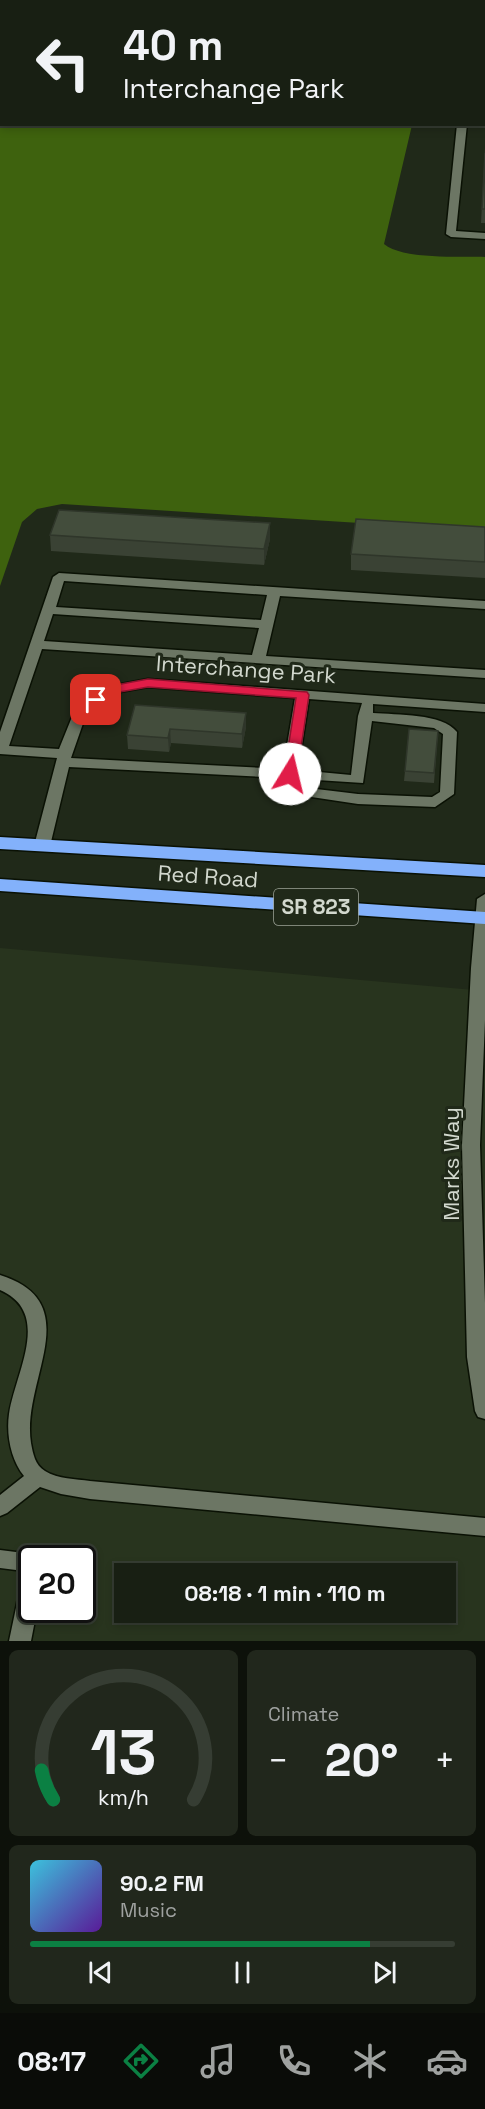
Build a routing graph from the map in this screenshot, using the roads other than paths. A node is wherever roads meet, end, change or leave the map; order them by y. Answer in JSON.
{"nodes":[{"id":1,"x":462,"y":126,"type":"edge"},
{"id":2,"x":485,"y":236,"type":"edge"},
{"id":3,"x":274,"y":592,"type":"junction"},
{"id":4,"x":485,"y":605,"type":"edge"},
{"id":5,"x":47,"y":610,"type":"junction"},
{"id":6,"x":266,"y":624,"type":"junction"},
{"id":7,"x":35,"y":644,"type":"junction"},
{"id":8,"x":258,"y":660,"type":"junction"},
{"id":9,"x":485,"y":674,"type":"edge"},
{"id":10,"x":303,"y":695,"type":"junction"},
{"id":11,"x":367,"y":700,"type":"junction"},
{"id":12,"x":485,"y":708,"type":"edge"},
{"id":13,"x":365,"y":716,"type":"junction"},
{"id":14,"x":0,"y":750,"type":"edge"},
{"id":15,"x":64,"y":758,"type":"junction"},
{"id":16,"x":290,"y":774,"type":"junction"},
{"id":17,"x":0,"y":843,"type":"edge"},
{"id":18,"x":42,"y":846,"type":"junction"},
{"id":19,"x":485,"y":871,"type":"edge"},
{"id":20,"x":0,"y":885,"type":"edge"},
{"id":21,"x":485,"y":911,"type":"edge"},
{"id":22,"x":0,"y":1282,"type":"edge"},
{"id":23,"x":485,"y":1411,"type":"edge"},
{"id":24,"x":38,"y":1477,"type":"junction"},
{"id":25,"x":0,"y":1507,"type":"edge"},
{"id":26,"x":485,"y":1527,"type":"edge"},
{"id":27,"x":0,"y":1559,"type":"edge"},
{"id":28,"x":18,"y":1561,"type":"edge"},
{"id":29,"x":24,"y":1623,"type":"edge"},
{"id":30,"x":20,"y":1641,"type":"edge"}],
"edges":[{"from":1,"to":2,"type":"street"},
{"from":3,"to":4,"type":"street"},
{"from":3,"to":5,"type":"street"},
{"from":3,"to":6,"type":"street"},
{"from":5,"to":6,"type":"street"},
{"from":5,"to":7,"type":"street"},
{"from":6,"to":8,"type":"street"},
{"from":7,"to":8,"type":"street"},
{"from":7,"to":14,"type":"street"},
{"from":8,"to":9,"type":"street"},
{"from":10,"to":11,"type":"street","name":"Interchange Park"},
{"from":10,"to":15,"type":"street","name":"Interchange Park"},
{"from":10,"to":16,"type":"street"},
{"from":11,"to":12,"type":"street","name":"Interchange Park"},
{"from":11,"to":13,"type":"street"},
{"from":13,"to":16,"type":"street"},
{"from":13,"to":16,"type":"street"},
{"from":14,"to":15,"type":"street"},
{"from":15,"to":16,"type":"street"},
{"from":15,"to":18,"type":"street","name":"Interchange Park"},
{"from":17,"to":18,"type":"highway","name":"Red Road","number":"SR 823"},
{"from":18,"to":19,"type":"highway","name":"Red Road","number":"SR 823"},
{"from":20,"to":21,"type":"highway","name":"Red Road","number":"SR 823"},
{"from":21,"to":23,"type":"street","name":"Marks Way"},
{"from":22,"to":24,"type":"street"},
{"from":24,"to":25,"type":"street"},
{"from":24,"to":26,"type":"street"},
{"from":27,"to":28,"type":"street"},
{"from":29,"to":30,"type":"street"}]}
